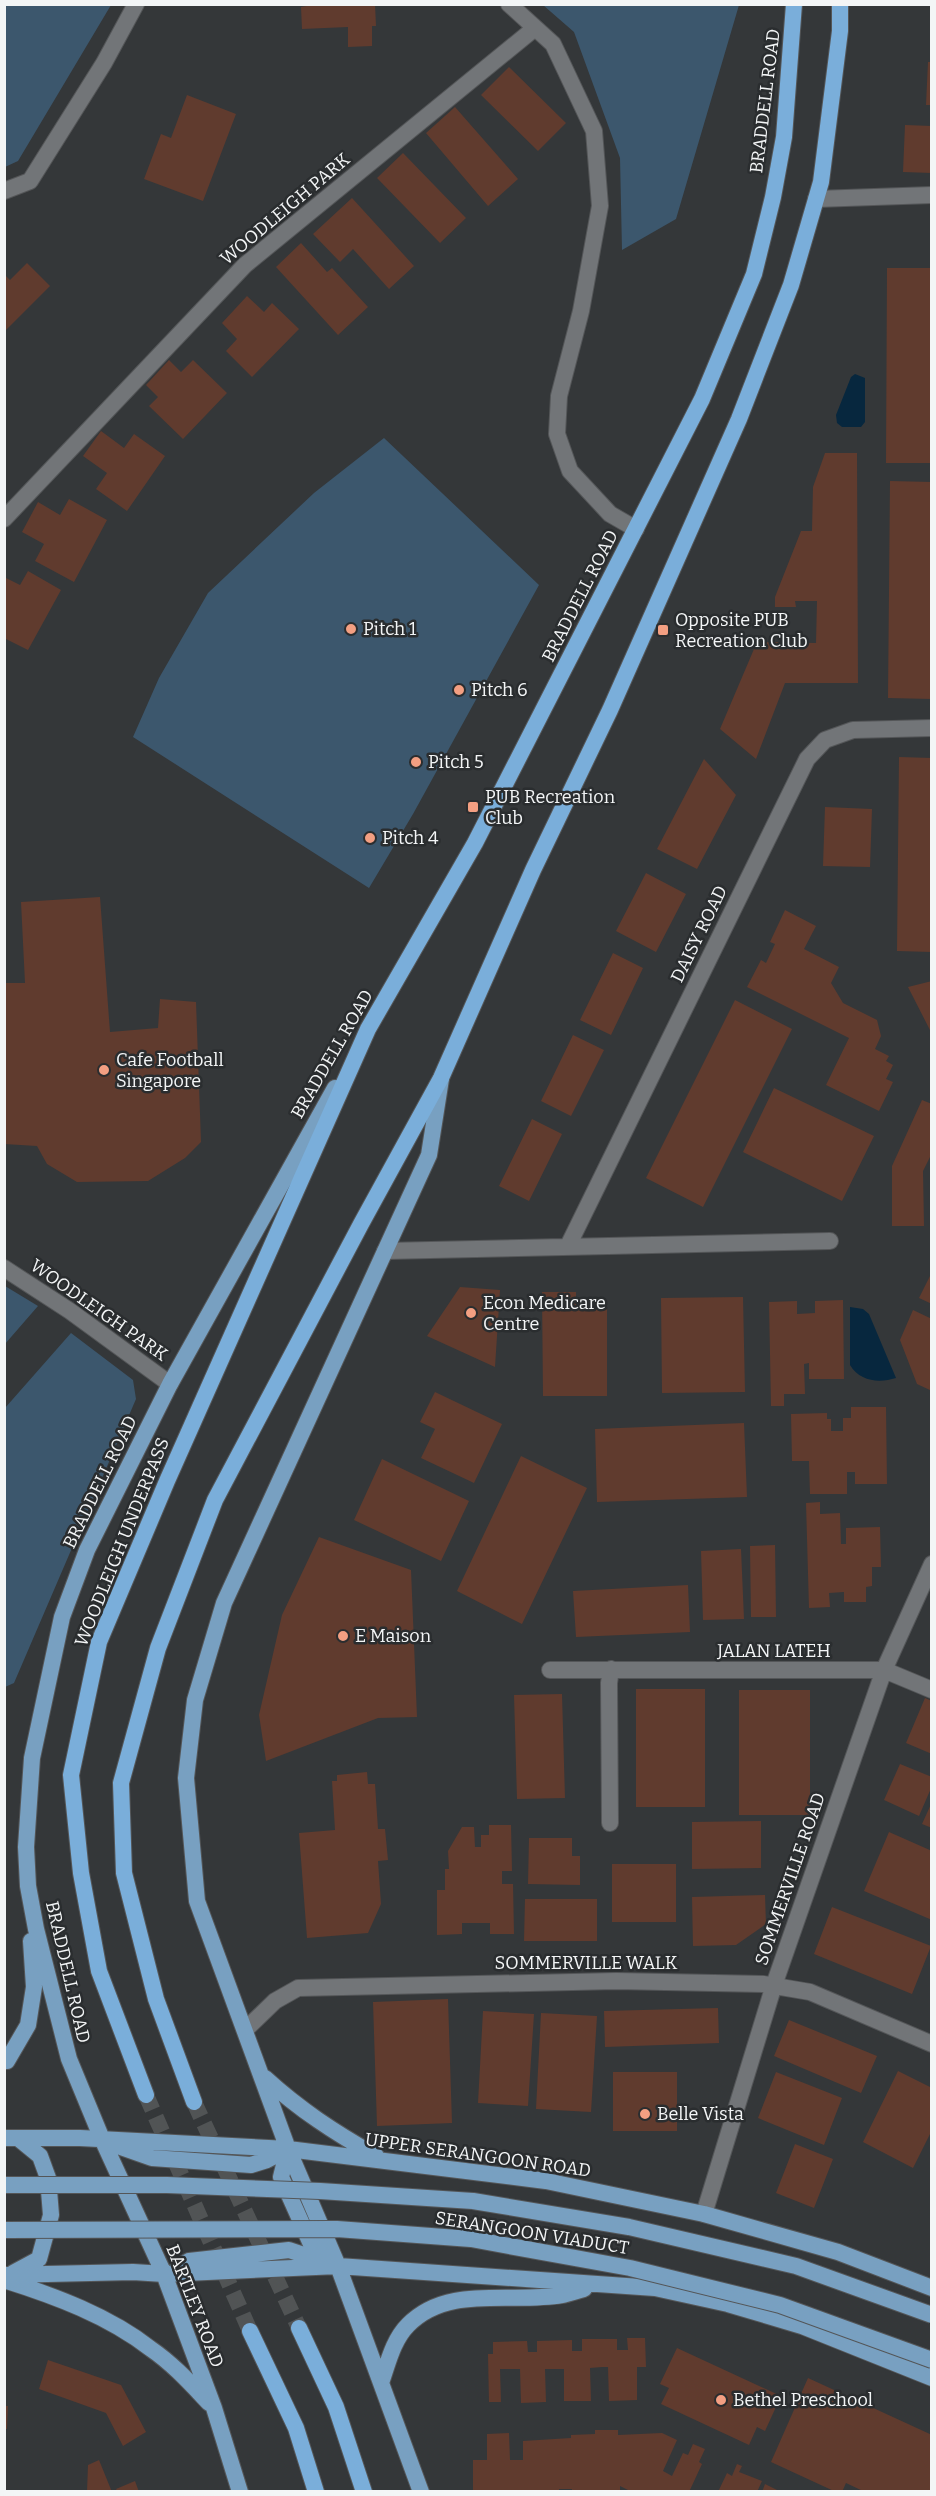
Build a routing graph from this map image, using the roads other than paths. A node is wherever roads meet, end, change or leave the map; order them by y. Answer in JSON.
{"nodes":[{"id":1,"x":136,"y":4,"type":"edge"},
{"id":2,"x":509,"y":4,"type":"edge"},
{"id":3,"x":794,"y":4,"type":"edge"},
{"id":4,"x":840,"y":4,"type":"edge"},
{"id":5,"x":535,"y":28,"type":"junction"},
{"id":6,"x":4,"y":191,"type":"edge"},
{"id":7,"x":932,"y":195,"type":"edge"},
{"id":8,"x":816,"y":199,"type":"junction"},
{"id":9,"x":4,"y":519,"type":"edge"},
{"id":10,"x":636,"y":529,"type":"junction"},
{"id":11,"x":932,"y":728,"type":"edge"},
{"id":12,"x":368,"y":1029,"type":"junction"},
{"id":13,"x":441,"y":1078,"type":"junction"},
{"id":14,"x":830,"y":1241,"type":"dead end"},
{"id":15,"x":568,"y":1246,"type":"junction"},
{"id":16,"x":385,"y":1251,"type":"junction"},
{"id":17,"x":4,"y":1268,"type":"edge"},
{"id":18,"x":170,"y":1384,"type":"junction"},
{"id":19,"x":932,"y":1564,"type":"edge"},
{"id":20,"x":611,"y":1669,"type":"junction"},
{"id":21,"x":550,"y":1670,"type":"dead end"},
{"id":22,"x":884,"y":1670,"type":"junction"},
{"id":23,"x":932,"y":1690,"type":"edge"},
{"id":24,"x":610,"y":1823,"type":"dead end"},
{"id":25,"x":28,"y":1886,"type":"junction"},
{"id":26,"x":774,"y":1985,"type":"junction"},
{"id":27,"x":244,"y":2030,"type":"junction"},
{"id":28,"x":932,"y":2043,"type":"edge"},
{"id":29,"x":4,"y":2061,"type":"edge"},
{"id":30,"x":262,"y":2076,"type":"junction"},
{"id":31,"x":146,"y":2095,"type":"tunnel mouth"},
{"id":32,"x":194,"y":2102,"type":"tunnel mouth"},
{"id":33,"x":11,"y":2138,"type":"edge"},
{"id":34,"x":102,"y":2139,"type":"junction"},
{"id":35,"x":288,"y":2148,"type":"junction"},
{"id":36,"x":384,"y":2161,"type":"junction"},
{"id":37,"x":4,"y":2185,"type":"edge"},
{"id":38,"x":704,"y":2214,"type":"junction"},
{"id":39,"x":4,"y":2230,"type":"edge"},
{"id":40,"x":338,"y":2266,"type":"junction"},
{"id":41,"x":164,"y":2274,"type":"junction"},
{"id":42,"x":7,"y":2276,"type":"edge"},
{"id":43,"x":596,"y":2286,"type":"junction"},
{"id":44,"x":932,"y":2288,"type":"edge"},
{"id":45,"x":932,"y":2315,"type":"edge"},
{"id":46,"x":299,"y":2328,"type":"tunnel mouth"},
{"id":47,"x":250,"y":2331,"type":"tunnel mouth"},
{"id":48,"x":932,"y":2361,"type":"edge"},
{"id":49,"x":932,"y":2378,"type":"edge"},
{"id":50,"x":381,"y":2383,"type":"junction"},
{"id":51,"x":214,"y":2408,"type":"junction"},
{"id":52,"x":240,"y":2492,"type":"edge"},
{"id":53,"x":316,"y":2492,"type":"edge"},
{"id":54,"x":364,"y":2492,"type":"edge"},
{"id":55,"x":421,"y":2492,"type":"edge"}],
"edges":[{"from":1,"to":6,"type":"street"},
{"from":2,"to":5,"type":"street"},
{"from":3,"to":10,"type":"highway","name":"BRADDELL ROAD"},
{"from":4,"to":8,"type":"highway"},
{"from":5,"to":9,"type":"street","name":"WOODLEIGH PARK"},
{"from":5,"to":10,"type":"street"},
{"from":7,"to":8,"type":"street"},
{"from":8,"to":13,"type":"highway"},
{"from":10,"to":12,"type":"highway","name":"BRADDELL ROAD"},
{"from":11,"to":15,"type":"street","name":"DAISY ROAD"},
{"from":12,"to":18,"type":"main road","name":"BRADDELL ROAD"},
{"from":12,"to":31,"type":"highway","name":"WOODLEIGH UNDERPASS"},
{"from":13,"to":16,"type":"main road"},
{"from":13,"to":32,"type":"highway"},
{"from":14,"to":15,"type":"street"},
{"from":15,"to":16,"type":"street"},
{"from":16,"to":27,"type":"main road"},
{"from":17,"to":18,"type":"street","name":"WOODLEIGH PARK"},
{"from":18,"to":25,"type":"main road","name":"BRADDELL ROAD"},
{"from":19,"to":22,"type":"street","name":"SOMMERVILLE ROAD"},
{"from":20,"to":21,"type":"street","name":"JALAN LATEH"},
{"from":20,"to":22,"type":"street","name":"JALAN LATEH"},
{"from":20,"to":24,"type":"street"},
{"from":22,"to":23,"type":"street","name":"JALAN LATEH"},
{"from":22,"to":26,"type":"street","name":"SOMMERVILLE ROAD"},
{"from":25,"to":29,"type":"main road"},
{"from":25,"to":34,"type":"main road","name":"BRADDELL ROAD"},
{"from":26,"to":27,"type":"street","name":"SOMMERVILLE WALK"},
{"from":26,"to":28,"type":"street","name":"SOMMERVILLE WALK"},
{"from":26,"to":38,"type":"street","name":"SOMMERVILLE ROAD"},
{"from":27,"to":30,"type":"main road"},
{"from":30,"to":35,"type":"main road"},
{"from":30,"to":36,"type":"main road"},
{"from":33,"to":34,"type":"main road","name":"UPPER SERANGOON ROAD"},
{"from":33,"to":42,"type":"main road"},
{"from":34,"to":35,"type":"main road","name":"UPPER SERANGOON ROAD"},
{"from":34,"to":41,"type":"main road","name":"BARTLEY ROAD"},
{"from":35,"to":36,"type":"main road","name":"UPPER SERANGOON ROAD"},
{"from":35,"to":40,"type":"main road"},
{"from":36,"to":38,"type":"main road","name":"UPPER SERANGOON ROAD"},
{"from":37,"to":45,"type":"main road","name":"SERANGOON VIADUCT","bridge":true},
{"from":38,"to":44,"type":"main road","name":"UPPER SERANGOON ROAD"},
{"from":39,"to":48,"type":"main road","name":"SERANGOON VIADUCT","bridge":true},
{"from":40,"to":41,"type":"main road"},
{"from":40,"to":43,"type":"main road"},
{"from":40,"to":50,"type":"main road"},
{"from":41,"to":42,"type":"main road"},
{"from":41,"to":51,"type":"main road","name":"BARTLEY ROAD"},
{"from":42,"to":51,"type":"main road"},
{"from":43,"to":49,"type":"main road"},
{"from":43,"to":50,"type":"main road"},
{"from":46,"to":54,"type":"highway"},
{"from":47,"to":53,"type":"highway"},
{"from":50,"to":55,"type":"main road"},
{"from":51,"to":52,"type":"main road","name":"BARTLEY ROAD"}]}
